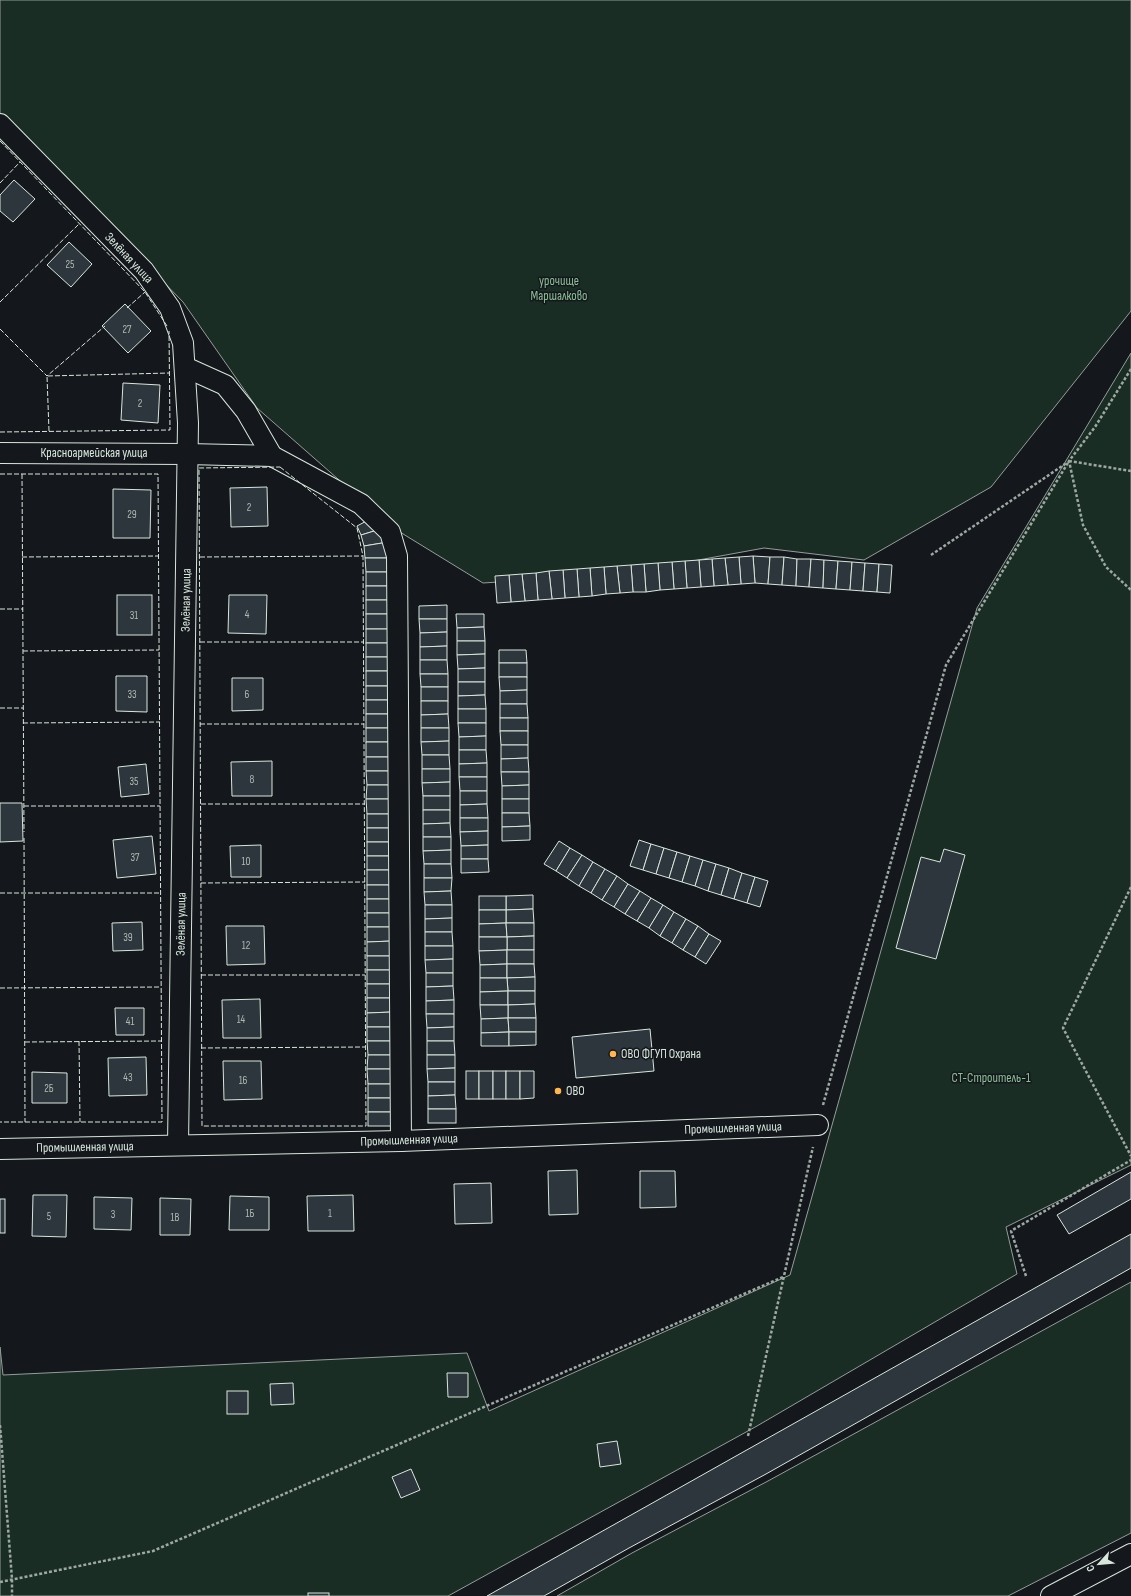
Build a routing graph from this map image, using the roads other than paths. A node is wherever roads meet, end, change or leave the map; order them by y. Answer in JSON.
{"nodes":[{"id":1,"x":0,"y":124,"type":"edge"},
{"id":2,"x":184,"y":366,"type":"junction"},
{"id":3,"x":0,"y":453,"type":"edge"},
{"id":4,"x":188,"y":454,"type":"junction"},
{"id":5,"x":272,"y":456,"type":"junction"},
{"id":6,"x":818,"y":1125,"type":"road end"},
{"id":7,"x":401,"y":1141,"type":"junction"},
{"id":8,"x":178,"y":1145,"type":"junction"},
{"id":9,"x":0,"y":1149,"type":"edge"},
{"id":10,"x":1131,"y":1554,"type":"edge"},
{"id":11,"x":1051,"y":1596,"type":"edge"}],
"edges":[{"from":1,"to":2,"type":"street","name":"Зелёная улица"},
{"from":2,"to":4,"type":"street","name":"Зелёная улица"},
{"from":2,"to":5,"type":"street"},
{"from":3,"to":4,"type":"street","name":"Красноармейская улица"},
{"from":4,"to":5,"type":"street","name":"Красноармейская улица"},
{"from":4,"to":8,"type":"street","name":"Зелёная улица"},
{"from":5,"to":7,"type":"street"},
{"from":6,"to":7,"type":"street","name":"Промышленная улица"},
{"from":7,"to":8,"type":"street","name":"Промышленная улица"},
{"from":8,"to":9,"type":"street","name":"Промышленная улица"},
{"from":10,"to":11,"type":"street"}]}
